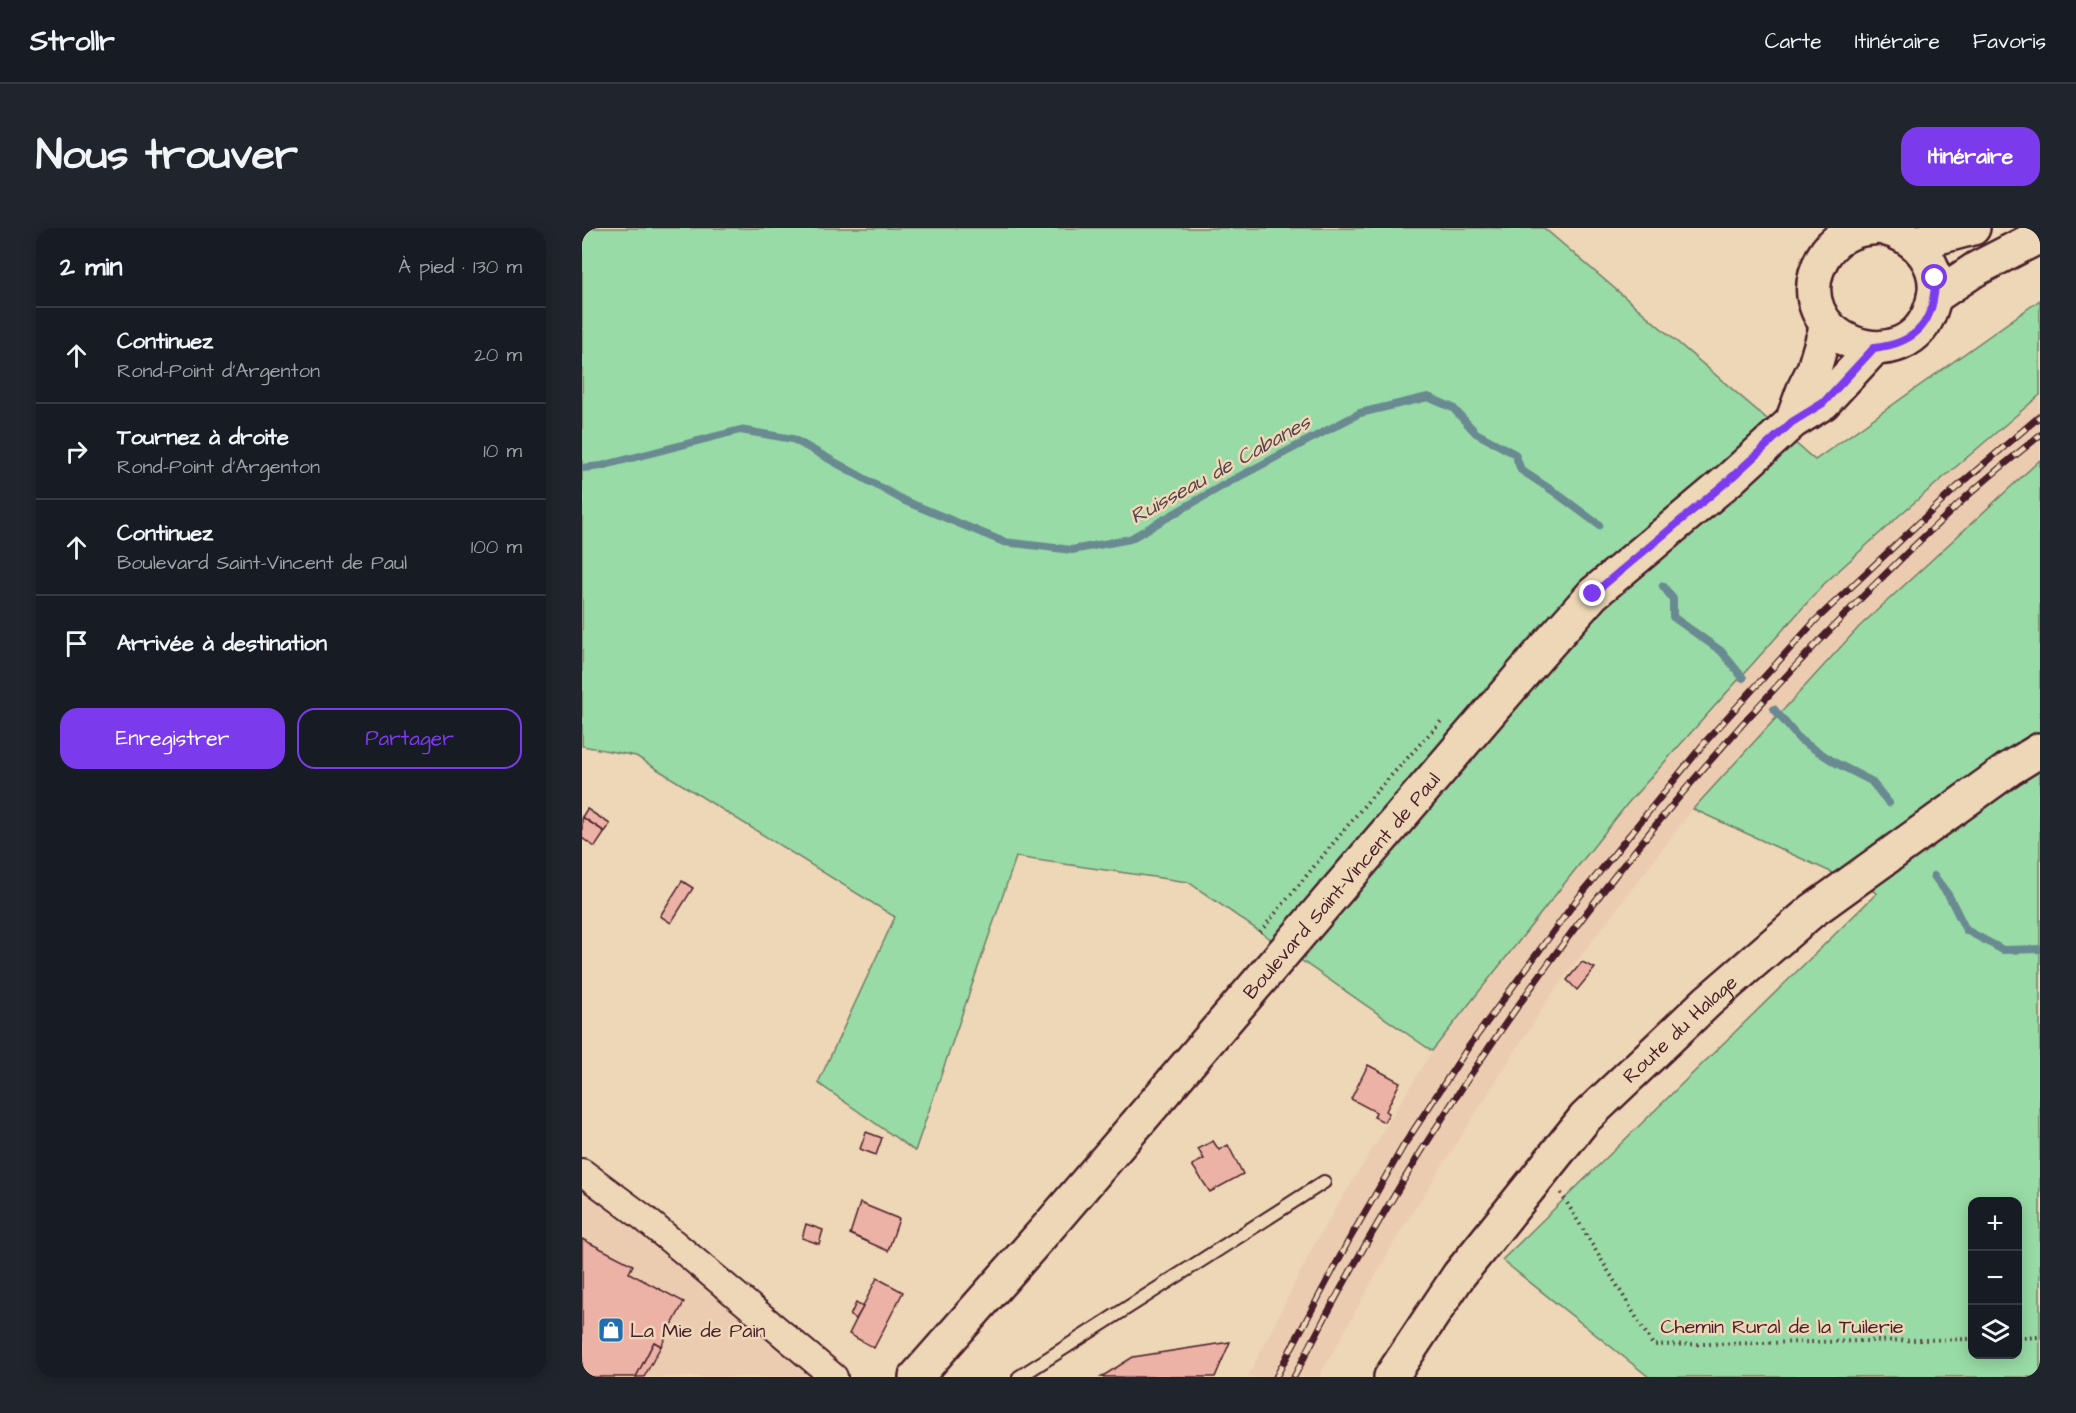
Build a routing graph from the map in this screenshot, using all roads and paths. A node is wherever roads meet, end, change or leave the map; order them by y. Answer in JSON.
{"nodes":[{"id":1,"x":1872,"y":228,"type":"edge"},
{"id":2,"x":1883,"y":228,"type":"edge"},
{"id":3,"x":1973,"y":228,"type":"edge"},
{"id":4,"x":1830,"y":237,"type":"edge"},
{"id":5,"x":2040,"y":237,"type":"edge"},
{"id":6,"x":1916,"y":243,"type":"junction"},
{"id":7,"x":1935,"y":297,"type":"junction"},
{"id":8,"x":1827,"y":325,"type":"junction"},
{"id":9,"x":1874,"y":348,"type":"junction"},
{"id":10,"x":1792,"y":422,"type":"junction"},
{"id":11,"x":2040,"y":750,"type":"edge"},
{"id":12,"x":1545,"y":1167,"type":"junction"},
{"id":13,"x":582,"y":1172,"type":"edge"},
{"id":14,"x":1324,"y":1182,"type":"dead end"},
{"id":15,"x":2040,"y":1337,"type":"edge"},
{"id":16,"x":2022,"y":1338,"type":"edge"},
{"id":17,"x":1968,"y":1339,"type":"edge"},
{"id":18,"x":834,"y":1377,"type":"edge"},
{"id":19,"x":916,"y":1377,"type":"edge"},
{"id":20,"x":1019,"y":1377,"type":"edge"},
{"id":21,"x":1391,"y":1377,"type":"edge"}],
"edges":[{"from":1,"to":4,"type":"main road"},
{"from":2,"to":6,"type":"main road"},
{"from":3,"to":6,"type":"main road"},
{"from":4,"to":8,"type":"main road"},
{"from":5,"to":7,"type":"main road"},
{"from":6,"to":7,"type":"main road"},
{"from":7,"to":9,"type":"main road"},
{"from":8,"to":9,"type":"main road"},
{"from":8,"to":10,"type":"main road","name":"Boulevard Saint-Vincent de Paul"},
{"from":9,"to":10,"type":"main road","name":"Boulevard Saint-Vincent de Paul"},
{"from":10,"to":19,"type":"main road","name":"Boulevard Saint-Vincent de Paul"},
{"from":11,"to":12,"type":"main road","name":"Route du Halage"},
{"from":12,"to":17,"type":"path","name":"Chemin Rural de la Tuilerie"},
{"from":12,"to":21,"type":"main road","name":"Route du Halage"},
{"from":13,"to":18,"type":"street"},
{"from":14,"to":20,"type":"lane"},
{"from":15,"to":16,"type":"path"}]}
